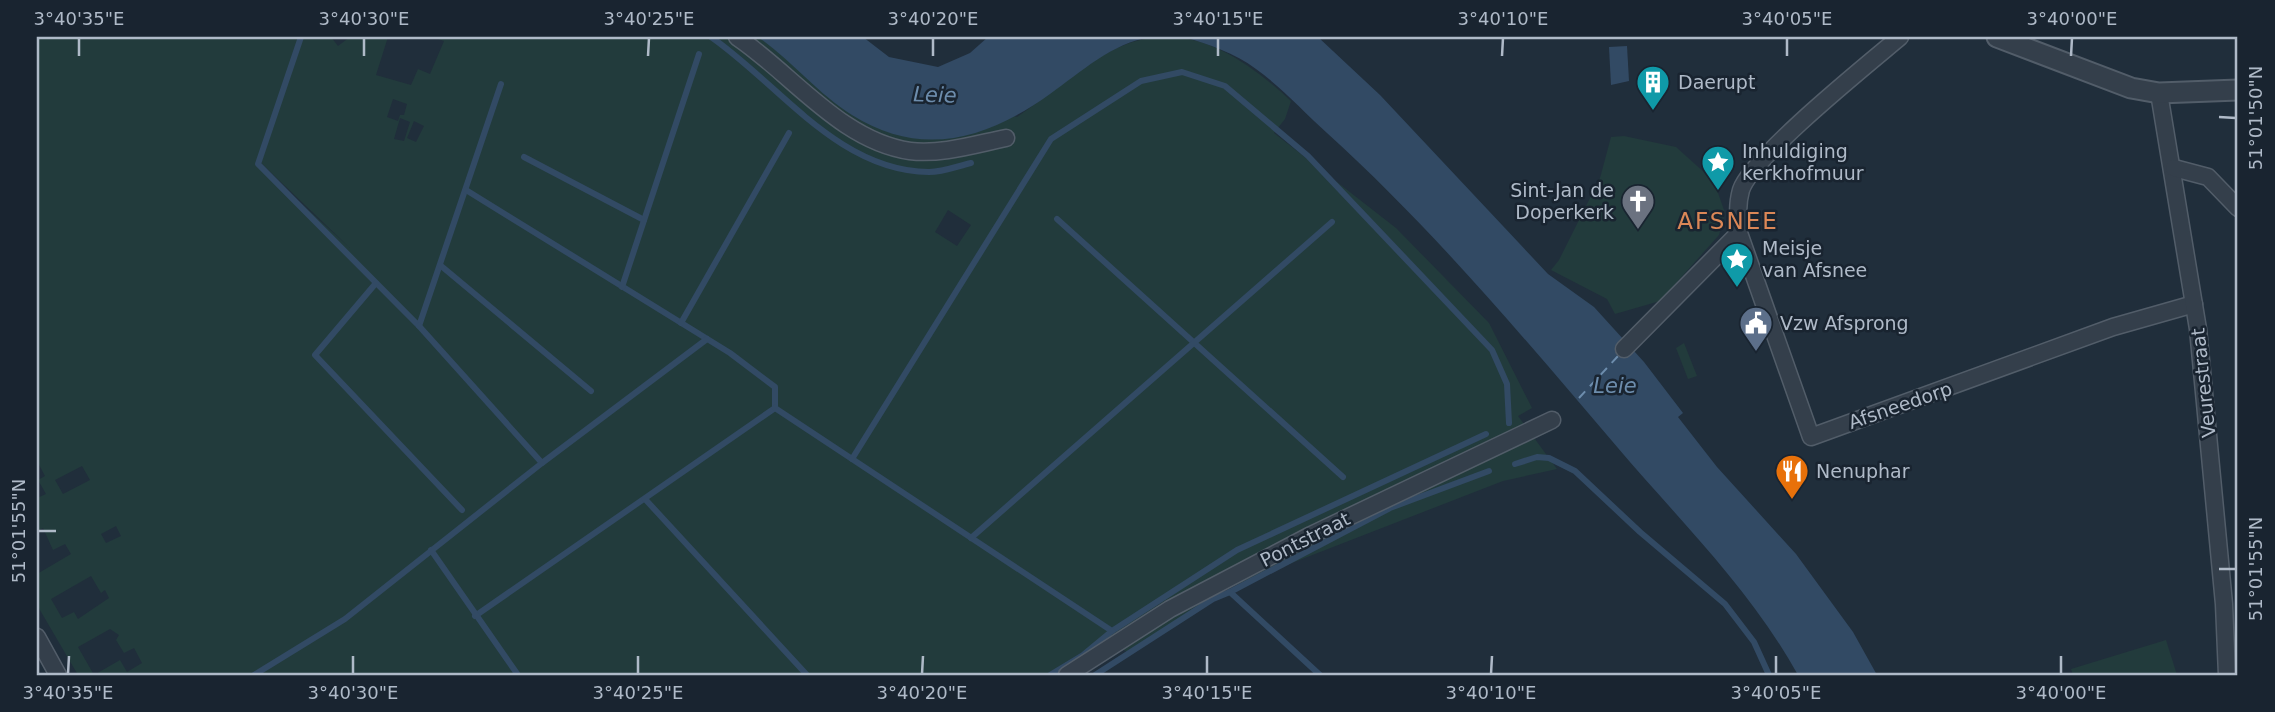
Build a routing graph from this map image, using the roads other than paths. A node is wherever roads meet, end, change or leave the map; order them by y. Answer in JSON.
{"nodes":[{"id":1,"x":737,"y":37,"type":"edge"},
{"id":2,"x":1900,"y":37,"type":"edge"},
{"id":3,"x":1997,"y":37,"type":"edge"},
{"id":4,"x":2238,"y":90,"type":"edge"},
{"id":5,"x":2160,"y":93,"type":"junction"},
{"id":6,"x":1006,"y":138,"type":"dead end"},
{"id":7,"x":2174,"y":168,"type":"junction"},
{"id":8,"x":2238,"y":208,"type":"edge"},
{"id":9,"x":1739,"y":233,"type":"junction"},
{"id":10,"x":2194,"y":304,"type":"junction"},
{"id":11,"x":1624,"y":349,"type":"dead end"},
{"id":12,"x":1552,"y":419,"type":"dead end"},
{"id":13,"x":37,"y":637,"type":"edge"},
{"id":14,"x":58,"y":675,"type":"edge"},
{"id":15,"x":1067,"y":675,"type":"edge"},
{"id":16,"x":2227,"y":675,"type":"edge"}],
"edges":[{"from":1,"to":6,"type":"street"},
{"from":2,"to":9,"type":"street","name":"Afsneedorp"},
{"from":3,"to":5,"type":"street"},
{"from":4,"to":5,"type":"street"},
{"from":5,"to":7,"type":"street","name":"Veurestraat"},
{"from":7,"to":8,"type":"street"},
{"from":7,"to":10,"type":"street","name":"Veurestraat"},
{"from":9,"to":10,"type":"street","name":"Afsneedorp"},
{"from":9,"to":11,"type":"street"},
{"from":10,"to":16,"type":"street","name":"Veurestraat"},
{"from":12,"to":15,"type":"street","name":"Pontstraat"},
{"from":13,"to":14,"type":"street"}]}
